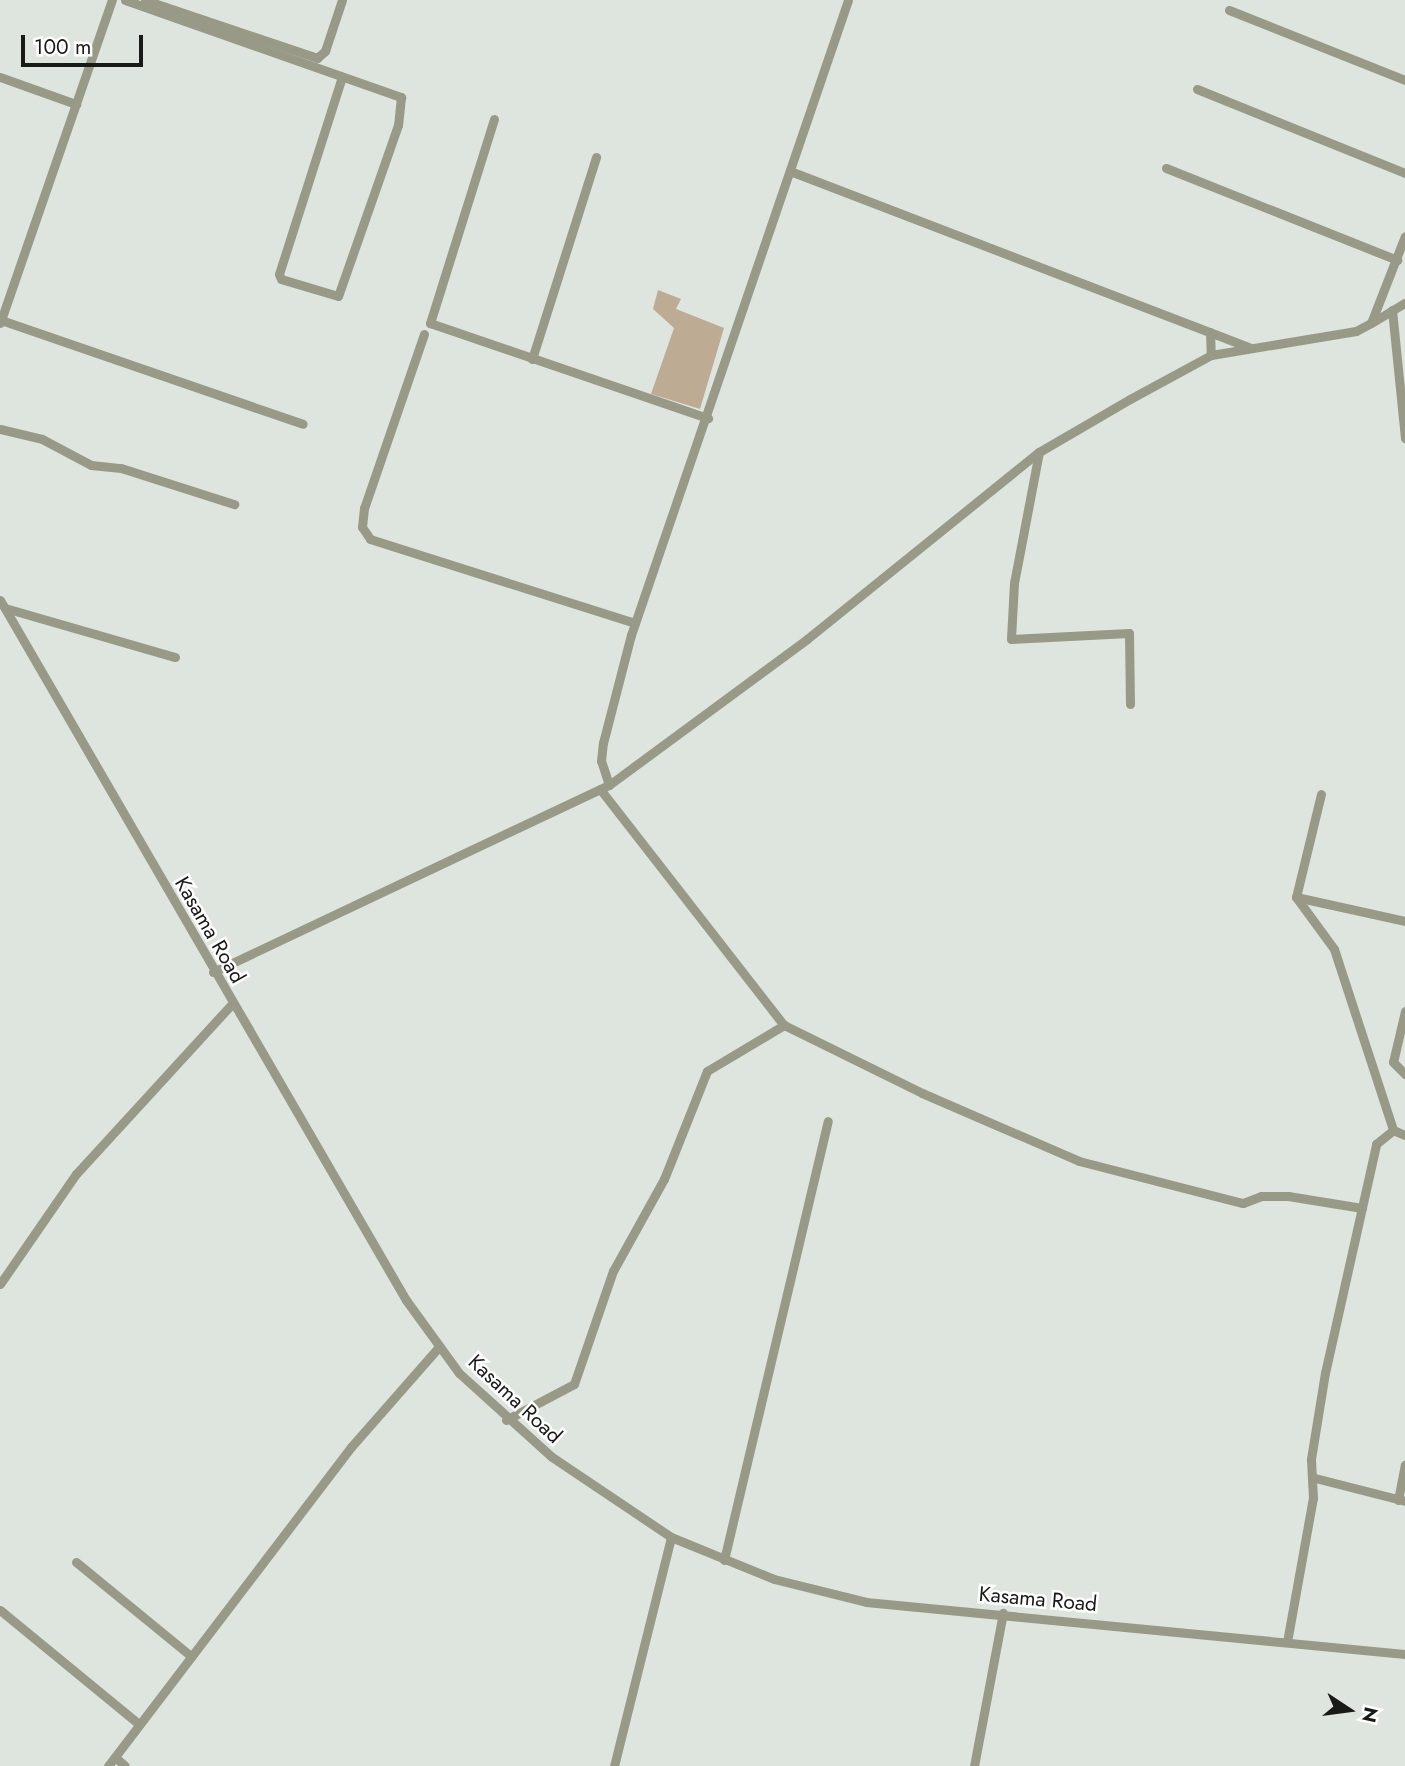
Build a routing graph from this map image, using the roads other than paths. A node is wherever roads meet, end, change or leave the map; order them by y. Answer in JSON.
{"nodes":[{"id":1,"x":112,"y":0,"type":"edge"},
{"id":2,"x":125,"y":0,"type":"edge"},
{"id":3,"x":145,"y":0,"type":"edge"},
{"id":4,"x":342,"y":0,"type":"edge"},
{"id":5,"x":848,"y":0,"type":"edge"},
{"id":6,"x":1229,"y":10,"type":"dead end"},
{"id":7,"x":0,"y":77,"type":"edge"},
{"id":8,"x":342,"y":77,"type":"junction"},
{"id":9,"x":1405,"y":80,"type":"edge"},
{"id":10,"x":1197,"y":89,"type":"dead end"},
{"id":11,"x":76,"y":104,"type":"junction"},
{"id":12,"x":494,"y":119,"type":"dead end"},
{"id":13,"x":596,"y":157,"type":"dead end"},
{"id":14,"x":1166,"y":168,"type":"dead end"},
{"id":15,"x":790,"y":171,"type":"junction"},
{"id":16,"x":1405,"y":173,"type":"edge"},
{"id":17,"x":1405,"y":236,"type":"edge"},
{"id":18,"x":1397,"y":260,"type":"junction"},
{"id":19,"x":1405,"y":303,"type":"edge"},
{"id":20,"x":1392,"y":310,"type":"junction"},
{"id":21,"x":0,"y":322,"type":"edge"},
{"id":22,"x":1371,"y":323,"type":"junction"},
{"id":23,"x":1210,"y":332,"type":"junction"},
{"id":24,"x":424,"y":334,"type":"dead end"},
{"id":25,"x":1249,"y":347,"type":"junction"},
{"id":26,"x":1211,"y":355,"type":"junction"},
{"id":27,"x":532,"y":359,"type":"junction"},
{"id":28,"x":708,"y":418,"type":"junction"},
{"id":29,"x":303,"y":424,"type":"dead end"},
{"id":30,"x":0,"y":429,"type":"edge"},
{"id":31,"x":1405,"y":438,"type":"edge"},
{"id":32,"x":1039,"y":453,"type":"junction"},
{"id":33,"x":234,"y":504,"type":"dead end"},
{"id":34,"x":2,"y":604,"type":"edge"},
{"id":35,"x":635,"y":623,"type":"junction"},
{"id":36,"x":175,"y":657,"type":"dead end"},
{"id":37,"x":1130,"y":704,"type":"dead end"},
{"id":38,"x":605,"y":787,"type":"junction"},
{"id":39,"x":1321,"y":794,"type":"dead end"},
{"id":40,"x":1296,"y":897,"type":"junction"},
{"id":41,"x":1405,"y":922,"type":"edge"},
{"id":42,"x":213,"y":972,"type":"junction"},
{"id":43,"x":232,"y":1004,"type":"junction"},
{"id":44,"x":1405,"y":1012,"type":"edge"},
{"id":45,"x":784,"y":1025,"type":"junction"},
{"id":46,"x":1405,"y":1074,"type":"edge"},
{"id":47,"x":828,"y":1121,"type":"dead end"},
{"id":48,"x":1393,"y":1130,"type":"junction"},
{"id":49,"x":1405,"y":1135,"type":"edge"},
{"id":50,"x":1362,"y":1208,"type":"junction"},
{"id":51,"x":0,"y":1284,"type":"edge"},
{"id":52,"x":438,"y":1348,"type":"junction"},
{"id":53,"x":506,"y":1420,"type":"junction"},
{"id":54,"x":1405,"y":1465,"type":"edge"},
{"id":55,"x":1315,"y":1478,"type":"junction"},
{"id":56,"x":1402,"y":1501,"type":"edge"},
{"id":57,"x":671,"y":1537,"type":"junction"},
{"id":58,"x":724,"y":1560,"type":"junction"},
{"id":59,"x":76,"y":1562,"type":"dead end"},
{"id":60,"x":0,"y":1610,"type":"edge"},
{"id":61,"x":1003,"y":1613,"type":"junction"},
{"id":62,"x":1287,"y":1642,"type":"junction"},
{"id":63,"x":1405,"y":1654,"type":"edge"},
{"id":64,"x":191,"y":1656,"type":"junction"},
{"id":65,"x":139,"y":1724,"type":"junction"},
{"id":66,"x":115,"y":1757,"type":"junction"},
{"id":67,"x":108,"y":1766,"type":"edge"},
{"id":68,"x":125,"y":1766,"type":"edge"},
{"id":69,"x":614,"y":1766,"type":"edge"},
{"id":70,"x":974,"y":1766,"type":"edge"}],
"edges":[{"from":1,"to":11,"type":"street"},
{"from":2,"to":8,"type":"street"},
{"from":3,"to":4,"type":"street"},
{"from":5,"to":15,"type":"street"},
{"from":6,"to":9,"type":"street"},
{"from":7,"to":11,"type":"street"},
{"from":8,"to":8,"type":"street"},
{"from":10,"to":16,"type":"street"},
{"from":11,"to":21,"type":"street"},
{"from":12,"to":27,"type":"street"},
{"from":13,"to":27,"type":"street"},
{"from":14,"to":18,"type":"street"},
{"from":15,"to":23,"type":"street"},
{"from":15,"to":28,"type":"street"},
{"from":17,"to":18,"type":"street"},
{"from":18,"to":22,"type":"street"},
{"from":19,"to":20,"type":"street"},
{"from":20,"to":22,"type":"street"},
{"from":20,"to":31,"type":"street"},
{"from":21,"to":29,"type":"street"},
{"from":22,"to":25,"type":"street"},
{"from":23,"to":25,"type":"street"},
{"from":23,"to":26,"type":"street"},
{"from":24,"to":35,"type":"street"},
{"from":25,"to":26,"type":"street"},
{"from":26,"to":32,"type":"street"},
{"from":27,"to":28,"type":"street"},
{"from":28,"to":35,"type":"street"},
{"from":30,"to":33,"type":"street"},
{"from":32,"to":37,"type":"street"},
{"from":32,"to":38,"type":"street"},
{"from":34,"to":36,"type":"street"},
{"from":34,"to":42,"type":"street","name":"Kasama Road"},
{"from":35,"to":38,"type":"street"},
{"from":38,"to":42,"type":"street"},
{"from":38,"to":45,"type":"street"},
{"from":39,"to":40,"type":"street"},
{"from":40,"to":41,"type":"street"},
{"from":40,"to":48,"type":"street"},
{"from":42,"to":43,"type":"street","name":"Kasama Road"},
{"from":43,"to":51,"type":"street"},
{"from":43,"to":52,"type":"street","name":"Kasama Road"},
{"from":44,"to":46,"type":"street"},
{"from":45,"to":50,"type":"street"},
{"from":45,"to":53,"type":"street"},
{"from":47,"to":58,"type":"street"},
{"from":48,"to":49,"type":"street"},
{"from":48,"to":50,"type":"street"},
{"from":50,"to":55,"type":"street"},
{"from":52,"to":53,"type":"street","name":"Kasama Road"},
{"from":52,"to":64,"type":"street"},
{"from":53,"to":57,"type":"street","name":"Kasama Road"},
{"from":54,"to":56,"type":"street"},
{"from":55,"to":56,"type":"street"},
{"from":55,"to":62,"type":"street"},
{"from":57,"to":58,"type":"street","name":"Kasama Road"},
{"from":57,"to":69,"type":"street"},
{"from":58,"to":61,"type":"street","name":"Kasama Road"},
{"from":59,"to":64,"type":"street"},
{"from":60,"to":65,"type":"street"},
{"from":61,"to":62,"type":"street","name":"Kasama Road"},
{"from":61,"to":70,"type":"street"},
{"from":62,"to":63,"type":"street","name":"Kasama Road"},
{"from":64,"to":65,"type":"street"},
{"from":65,"to":66,"type":"street"},
{"from":66,"to":67,"type":"street"},
{"from":66,"to":68,"type":"street"}]}
